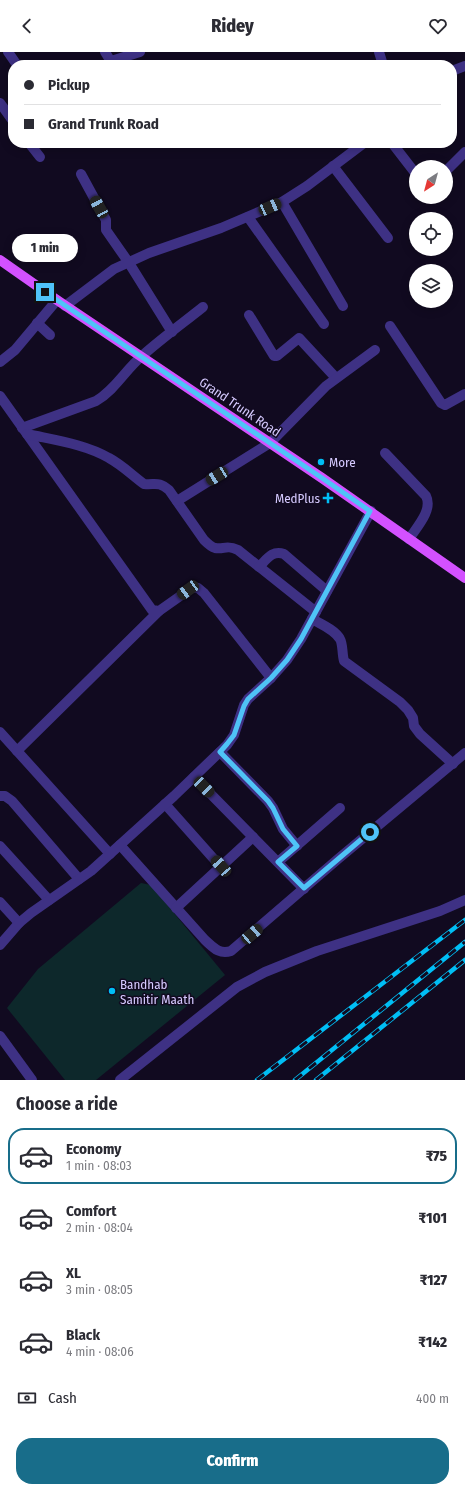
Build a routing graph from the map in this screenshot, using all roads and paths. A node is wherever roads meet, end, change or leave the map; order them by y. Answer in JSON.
{"nodes":[{"id":1,"x":140,"y":52,"type":"edge"},
{"id":2,"x":120,"y":60,"type":"edge"},
{"id":3,"x":0,"y":104,"type":"edge"},
{"id":4,"x":8,"y":114,"type":"edge"},
{"id":5,"x":33,"y":148,"type":"edge"},
{"id":6,"x":357,"y":148,"type":"edge"},
{"id":7,"x":396,"y":148,"type":"edge"},
{"id":8,"x":465,"y":152,"type":"edge"},
{"id":9,"x":40,"y":157,"type":"dead end"},
{"id":10,"x":453,"y":164,"type":"edge"},
{"id":11,"x":409,"y":165,"type":"edge"},
{"id":12,"x":333,"y":166,"type":"junction"},
{"id":13,"x":81,"y":174,"type":"dead end"},
{"id":14,"x":282,"y":202,"type":"junction"},
{"id":15,"x":248,"y":217,"type":"junction"},
{"id":16,"x":388,"y":238,"type":"dead end"},
{"id":17,"x":0,"y":260,"type":"edge"},
{"id":18,"x":129,"y":263,"type":"junction"},
{"id":19,"x":61,"y":303,"type":"junction"},
{"id":20,"x":343,"y":306,"type":"dead end"},
{"id":21,"x":203,"y":307,"type":"dead end"},
{"id":22,"x":249,"y":315,"type":"dead end"},
{"id":23,"x":37,"y":323,"type":"junction"},
{"id":24,"x":324,"y":324,"type":"dead end"},
{"id":25,"x":390,"y":326,"type":"dead end"},
{"id":26,"x":172,"y":332,"type":"junction"},
{"id":27,"x":50,"y":335,"type":"dead end"},
{"id":28,"x":376,"y":350,"type":"dead end"},
{"id":29,"x":141,"y":356,"type":"junction"},
{"id":30,"x":0,"y":362,"type":"edge"},
{"id":31,"x":336,"y":378,"type":"junction"},
{"id":32,"x":465,"y":394,"type":"edge"},
{"id":33,"x":0,"y":396,"type":"edge"},
{"id":34,"x":25,"y":431,"type":"junction"},
{"id":35,"x":270,"y":443,"type":"junction"},
{"id":36,"x":385,"y":453,"type":"dead end"},
{"id":37,"x":177,"y":501,"type":"junction"},
{"id":38,"x":370,"y":511,"type":"junction"},
{"id":39,"x":410,"y":539,"type":"junction"},
{"id":40,"x":259,"y":567,"type":"junction"},
{"id":41,"x":465,"y":578,"type":"edge"},
{"id":42,"x":327,"y":591,"type":"junction"},
{"id":43,"x":159,"y":611,"type":"junction"},
{"id":44,"x":314,"y":616,"type":"junction"},
{"id":45,"x":271,"y":678,"type":"junction"},
{"id":46,"x":0,"y":732,"type":"edge"},
{"id":47,"x":17,"y":751,"type":"junction"},
{"id":48,"x":220,"y":752,"type":"junction"},
{"id":49,"x":465,"y":753,"type":"edge"},
{"id":50,"x":453,"y":764,"type":"junction"},
{"id":51,"x":194,"y":777,"type":"junction"},
{"id":52,"x":0,"y":796,"type":"edge"},
{"id":53,"x":165,"y":804,"type":"junction"},
{"id":54,"x":340,"y":808,"type":"dead end"},
{"id":55,"x":254,"y":837,"type":"junction"},
{"id":56,"x":120,"y":845,"type":"junction"},
{"id":57,"x":0,"y":846,"type":"edge"},
{"id":58,"x":297,"y":846,"type":"junction"},
{"id":59,"x":110,"y":854,"type":"junction"},
{"id":60,"x":278,"y":862,"type":"junction"},
{"id":61,"x":221,"y":866,"type":"junction"},
{"id":62,"x":79,"y":879,"type":"junction"},
{"id":63,"x":304,"y":888,"type":"junction"},
{"id":64,"x":49,"y":900,"type":"junction"},
{"id":65,"x":465,"y":900,"type":"edge"},
{"id":66,"x":0,"y":902,"type":"edge"},
{"id":67,"x":176,"y":908,"type":"junction"},
{"id":68,"x":19,"y":923,"type":"junction"},
{"id":69,"x":0,"y":945,"type":"edge"},
{"id":70,"x":0,"y":1036,"type":"edge"},
{"id":71,"x":32,"y":1080,"type":"edge"},
{"id":72,"x":120,"y":1080,"type":"edge"}],
"edges":[{"from":1,"to":2,"type":"street"},
{"from":3,"to":4,"type":"street"},
{"from":5,"to":9,"type":"street"},
{"from":6,"to":12,"type":"street"},
{"from":7,"to":11,"type":"street"},
{"from":8,"to":10,"type":"street"},
{"from":12,"to":14,"type":"street"},
{"from":12,"to":16,"type":"street"},
{"from":13,"to":18,"type":"street"},
{"from":14,"to":15,"type":"street"},
{"from":14,"to":20,"type":"street"},
{"from":15,"to":18,"type":"street"},
{"from":15,"to":24,"type":"street"},
{"from":17,"to":19,"type":"main road","name":"Grand Trunk Road"},
{"from":18,"to":19,"type":"street"},
{"from":18,"to":26,"type":"street"},
{"from":19,"to":23,"type":"street"},
{"from":19,"to":29,"type":"main road","name":"Grand Trunk Road"},
{"from":21,"to":26,"type":"street"},
{"from":22,"to":31,"type":"street"},
{"from":23,"to":27,"type":"street"},
{"from":23,"to":30,"type":"street"},
{"from":25,"to":32,"type":"street"},
{"from":26,"to":29,"type":"street"},
{"from":28,"to":31,"type":"street"},
{"from":29,"to":34,"type":"street"},
{"from":29,"to":35,"type":"main road","name":"Grand Trunk Road"},
{"from":31,"to":35,"type":"street"},
{"from":33,"to":34,"type":"street"},
{"from":34,"to":37,"type":"street"},
{"from":34,"to":43,"type":"street"},
{"from":35,"to":37,"type":"street"},
{"from":35,"to":38,"type":"main road","name":"Grand Trunk Road"},
{"from":36,"to":39,"type":"street"},
{"from":37,"to":40,"type":"street"},
{"from":38,"to":39,"type":"main road","name":"Grand Trunk Road"},
{"from":38,"to":42,"type":"street"},
{"from":39,"to":41,"type":"main road","name":"Grand Trunk Road"},
{"from":40,"to":42,"type":"street"},
{"from":40,"to":44,"type":"street"},
{"from":42,"to":44,"type":"street"},
{"from":43,"to":45,"type":"street"},
{"from":43,"to":47,"type":"street"},
{"from":44,"to":45,"type":"street"},
{"from":44,"to":50,"type":"street"},
{"from":45,"to":48,"type":"street"},
{"from":46,"to":47,"type":"street"},
{"from":47,"to":59,"type":"street"},
{"from":48,"to":51,"type":"street"},
{"from":48,"to":58,"type":"street"},
{"from":49,"to":50,"type":"street"},
{"from":50,"to":63,"type":"street"},
{"from":51,"to":53,"type":"street"},
{"from":51,"to":55,"type":"street"},
{"from":52,"to":62,"type":"street"},
{"from":53,"to":56,"type":"street"},
{"from":53,"to":61,"type":"street"},
{"from":54,"to":58,"type":"street"},
{"from":55,"to":60,"type":"street"},
{"from":55,"to":61,"type":"street"},
{"from":56,"to":59,"type":"street"},
{"from":56,"to":67,"type":"street"},
{"from":57,"to":64,"type":"street"},
{"from":58,"to":60,"type":"street"},
{"from":59,"to":62,"type":"street"},
{"from":60,"to":63,"type":"street"},
{"from":61,"to":67,"type":"street"},
{"from":62,"to":64,"type":"street"},
{"from":63,"to":67,"type":"street"},
{"from":64,"to":68,"type":"street"},
{"from":65,"to":72,"type":"street"},
{"from":66,"to":68,"type":"street"},
{"from":68,"to":69,"type":"street"},
{"from":70,"to":71,"type":"street"}]}
